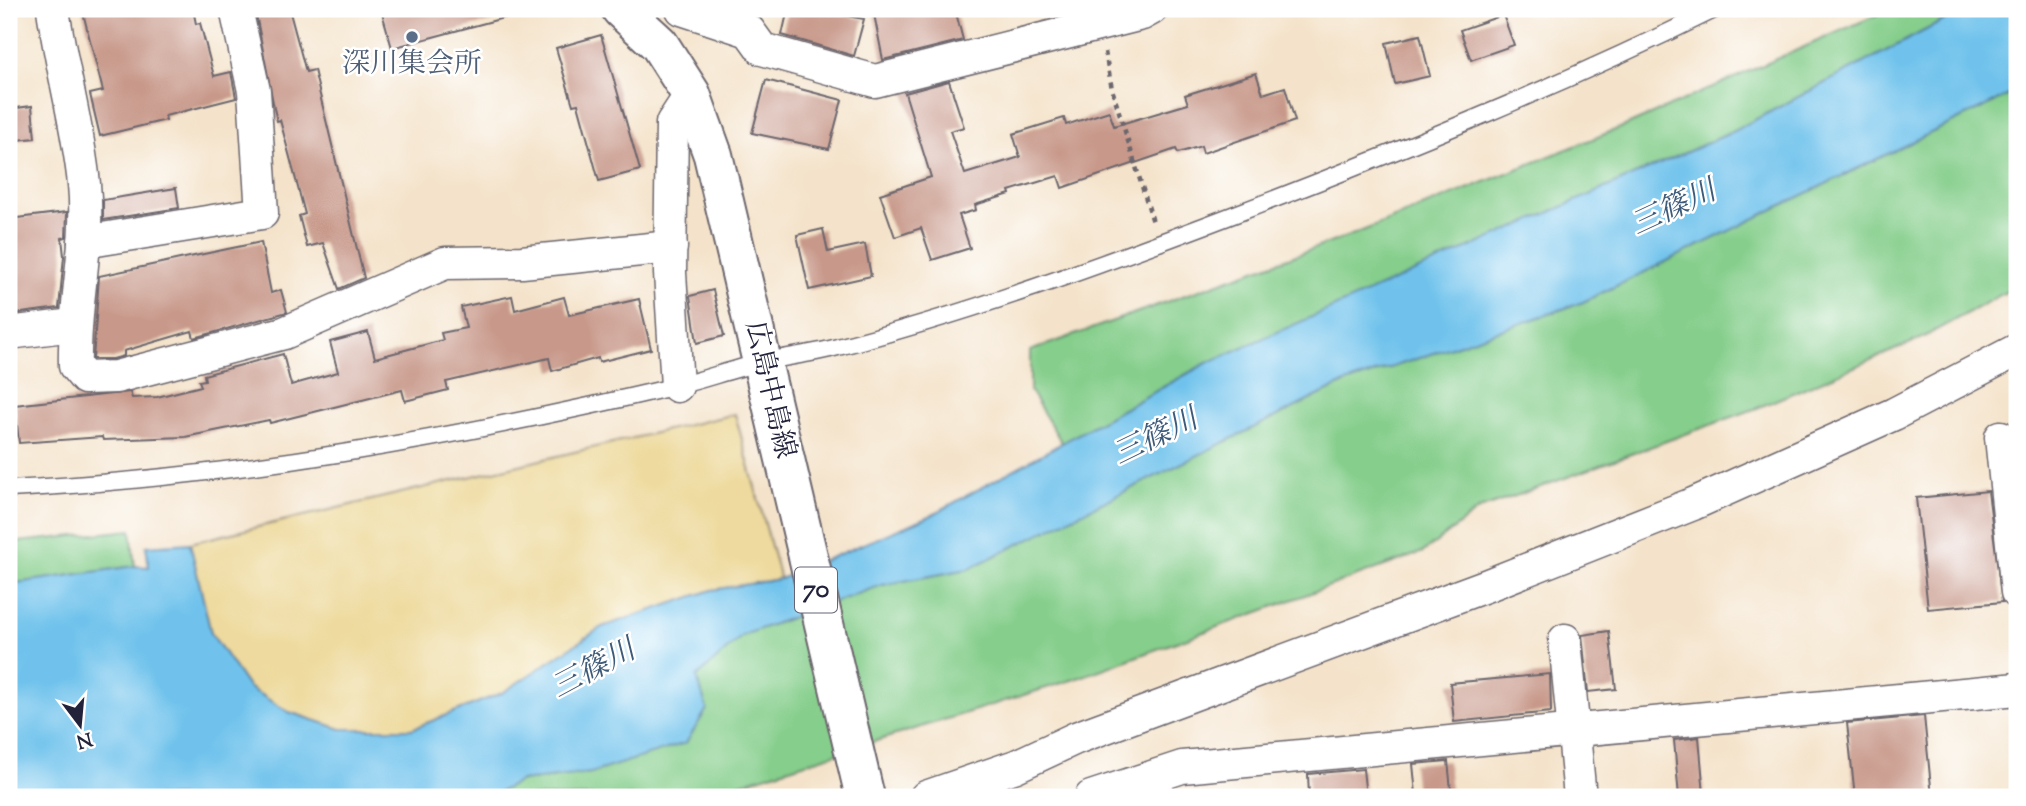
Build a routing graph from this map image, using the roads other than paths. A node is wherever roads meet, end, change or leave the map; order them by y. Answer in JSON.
{"nodes":[{"id":1,"x":53,"y":9,"type":"edge"},
{"id":2,"x":236,"y":9,"type":"edge"},
{"id":3,"x":621,"y":9,"type":"edge"},
{"id":4,"x":682,"y":9,"type":"edge"},
{"id":5,"x":1151,"y":9,"type":"edge"},
{"id":6,"x":1716,"y":9,"type":"edge"},
{"id":7,"x":754,"y":20,"type":"edge"},
{"id":8,"x":691,"y":94,"type":"junction"},
{"id":9,"x":84,"y":242,"type":"junction"},
{"id":10,"x":671,"y":247,"type":"junction"},
{"id":11,"x":74,"y":325,"type":"junction"},
{"id":12,"x":9,"y":333,"type":"edge"},
{"id":13,"x":2017,"y":350,"type":"edge"},
{"id":14,"x":765,"y":372,"type":"junction"},
{"id":15,"x":677,"y":386,"type":"junction"},
{"id":16,"x":2007,"y":449,"type":"edge"},
{"id":17,"x":9,"y":489,"type":"edge"},
{"id":18,"x":2017,"y":592,"type":"edge"},
{"id":19,"x":1565,"y":640,"type":"dead end"},
{"id":20,"x":2017,"y":689,"type":"edge"},
{"id":21,"x":1573,"y":729,"type":"junction"},
{"id":22,"x":865,"y":797,"type":"edge"},
{"id":23,"x":926,"y":797,"type":"edge"},
{"id":24,"x":1091,"y":797,"type":"edge"},
{"id":25,"x":1580,"y":797,"type":"edge"}],
"edges":[{"from":1,"to":9,"type":"street"},
{"from":2,"to":9,"type":"street"},
{"from":3,"to":8,"type":"main road","name":"広島中島線","number":"70"},
{"from":4,"to":7,"type":"street"},
{"from":5,"to":7,"type":"street"},
{"from":6,"to":14,"type":"lane"},
{"from":8,"to":10,"type":"street"},
{"from":8,"to":14,"type":"main road","name":"広島中島線","number":"70"},
{"from":9,"to":11,"type":"street"},
{"from":10,"to":11,"type":"street"},
{"from":10,"to":15,"type":"street"},
{"from":11,"to":12,"type":"street"},
{"from":13,"to":23,"type":"street"},
{"from":14,"to":15,"type":"lane"},
{"from":14,"to":22,"type":"main road","name":"広島中島線","number":"70"},
{"from":15,"to":17,"type":"lane"},
{"from":16,"to":18,"type":"street"},
{"from":19,"to":21,"type":"street"},
{"from":20,"to":21,"type":"street"},
{"from":21,"to":24,"type":"street"},
{"from":21,"to":25,"type":"street"}]}
